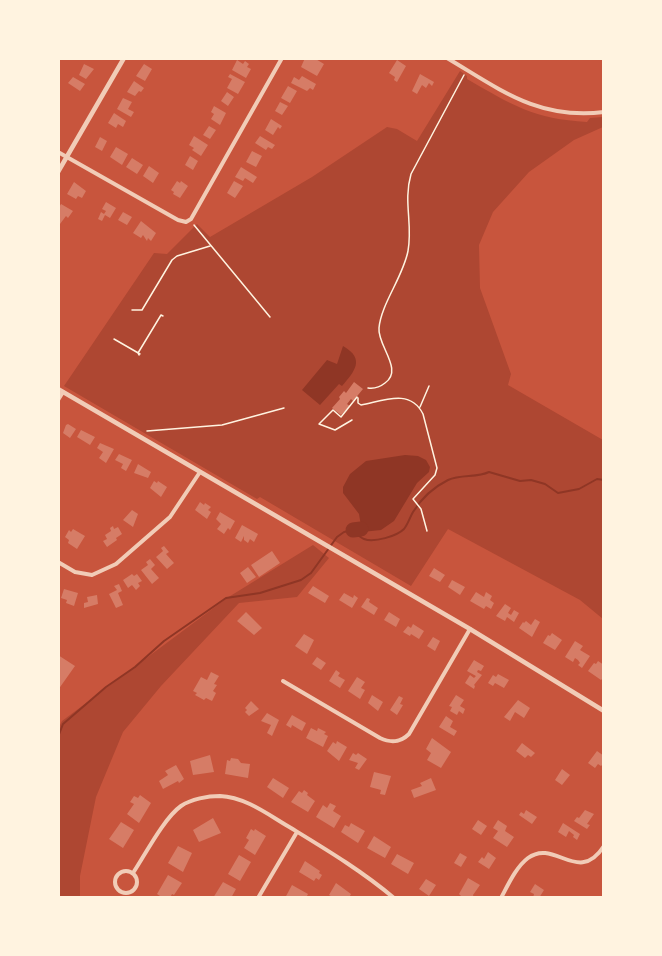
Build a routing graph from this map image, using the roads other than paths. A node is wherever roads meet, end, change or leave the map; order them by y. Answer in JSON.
{"nodes":[{"id":1,"x":124,"y":58,"type":"edge"},
{"id":2,"x":282,"y":58,"type":"edge"},
{"id":3,"x":447,"y":58,"type":"edge"},
{"id":4,"x":455,"y":60,"type":"edge"},
{"id":5,"x":603,"y":112,"type":"edge"},
{"id":6,"x":58,"y":152,"type":"edge"},
{"id":7,"x":67,"y":157,"type":"junction"},
{"id":8,"x":58,"y":172,"type":"edge"},
{"id":9,"x":61,"y":390,"type":"edge"},
{"id":10,"x":58,"y":400,"type":"edge"},
{"id":11,"x":200,"y":472,"type":"junction"},
{"id":12,"x":58,"y":562,"type":"edge"},
{"id":13,"x":470,"y":629,"type":"junction"},
{"id":14,"x":283,"y":681,"type":"dead end"},
{"id":15,"x":603,"y":711,"type":"edge"},
{"id":16,"x":297,"y":832,"type":"junction"},
{"id":17,"x":603,"y":846,"type":"edge"},
{"id":18,"x":133,"y":873,"type":"junction"},
{"id":19,"x":258,"y":897,"type":"edge"},
{"id":20,"x":394,"y":897,"type":"edge"},
{"id":21,"x":501,"y":897,"type":"edge"}],
"edges":[{"from":1,"to":7,"type":"street"},
{"from":2,"to":7,"type":"street"},
{"from":3,"to":4,"type":"street"},
{"from":4,"to":5,"type":"street"},
{"from":6,"to":7,"type":"street"},
{"from":7,"to":8,"type":"street"},
{"from":9,"to":10,"type":"street"},
{"from":9,"to":11,"type":"street"},
{"from":11,"to":12,"type":"street"},
{"from":11,"to":13,"type":"street"},
{"from":13,"to":14,"type":"street"},
{"from":13,"to":15,"type":"street"},
{"from":16,"to":18,"type":"street"},
{"from":16,"to":19,"type":"street"},
{"from":16,"to":20,"type":"street"},
{"from":17,"to":21,"type":"street"},
{"from":18,"to":18,"type":"street"}]}
